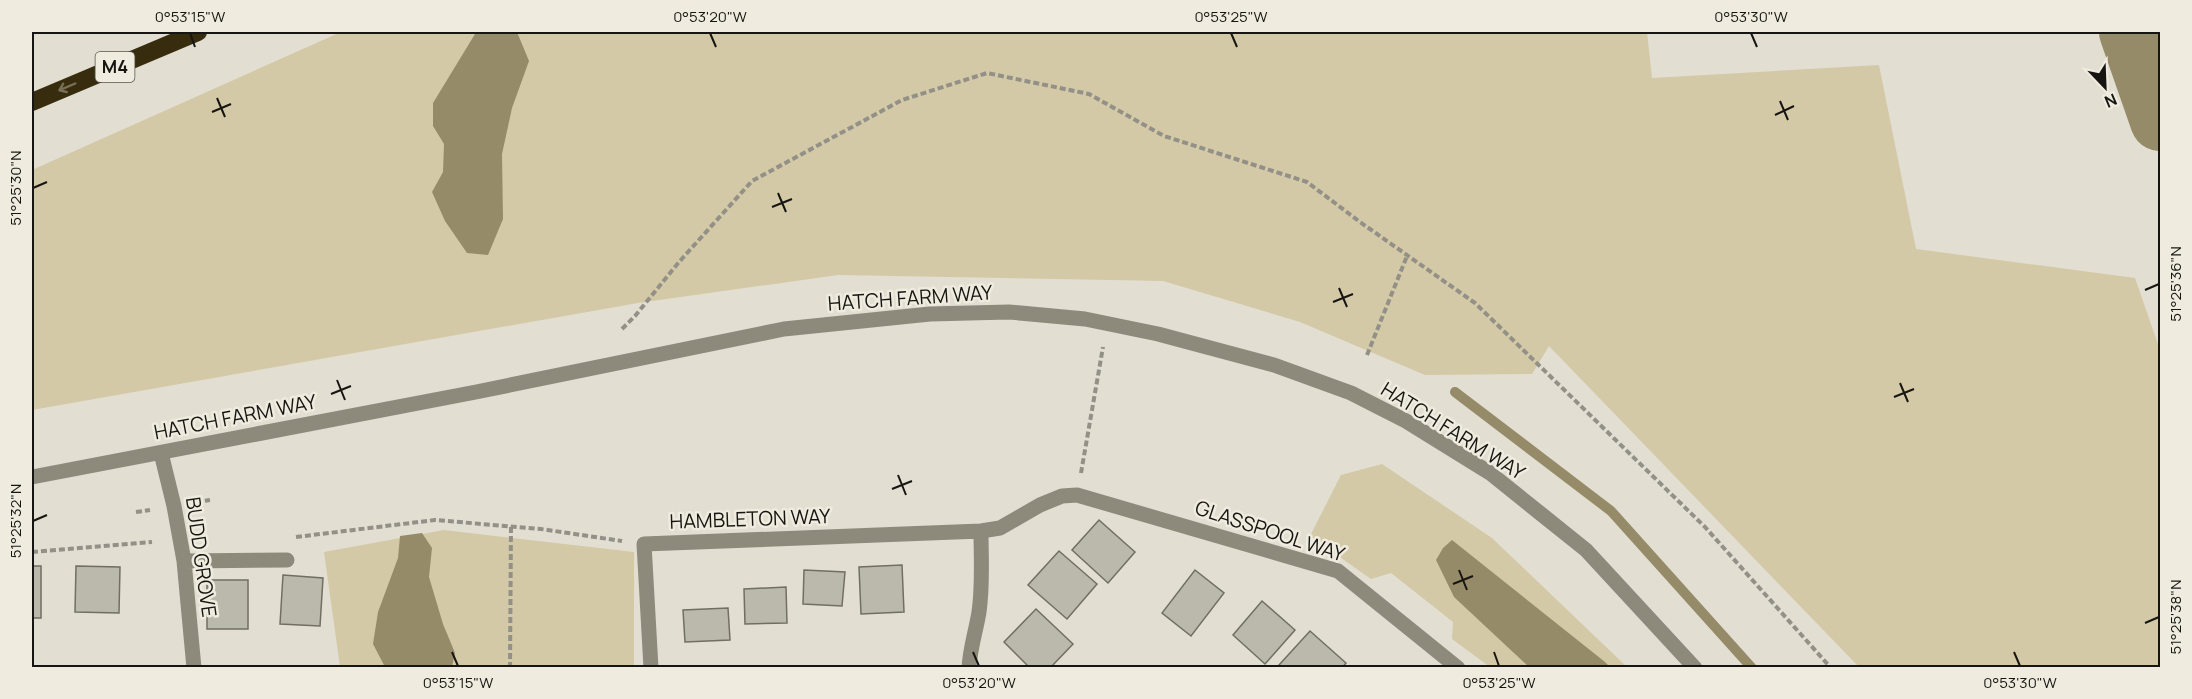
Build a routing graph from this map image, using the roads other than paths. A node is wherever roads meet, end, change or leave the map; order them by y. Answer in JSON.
{"nodes":[{"id":1,"x":198,"y":32,"type":"edge"},
{"id":2,"x":32,"y":102,"type":"edge"},
{"id":3,"x":162,"y":453,"type":"junction"},
{"id":4,"x":32,"y":477,"type":"edge"},
{"id":5,"x":1077,"y":495,"type":"joint"},
{"id":6,"x":981,"y":531,"type":"junction"},
{"id":7,"x":287,"y":560,"type":"dead end"},
{"id":8,"x":184,"y":561,"type":"junction"},
{"id":9,"x":194,"y":668,"type":"edge"},
{"id":10,"x":651,"y":668,"type":"edge"},
{"id":11,"x":969,"y":668,"type":"edge"},
{"id":12,"x":1458,"y":668,"type":"edge"},
{"id":13,"x":1695,"y":668,"type":"edge"}],
"edges":[{"from":1,"to":2,"type":"highway","number":"M4","one_way":true},
{"from":3,"to":4,"type":"street","name":"HATCH FARM WAY"},
{"from":3,"to":8,"type":"street","name":"BUDD GROVE"},
{"from":3,"to":13,"type":"street","name":"HATCH FARM WAY"},
{"from":5,"to":6,"type":"street","name":"HAMBLETON WAY"},
{"from":5,"to":12,"type":"street","name":"GLASSPOOL WAY"},
{"from":6,"to":10,"type":"street","name":"HAMBLETON WAY"},
{"from":6,"to":11,"type":"street"},
{"from":7,"to":8,"type":"street"},
{"from":8,"to":9,"type":"street","name":"BUDD GROVE"}]}
